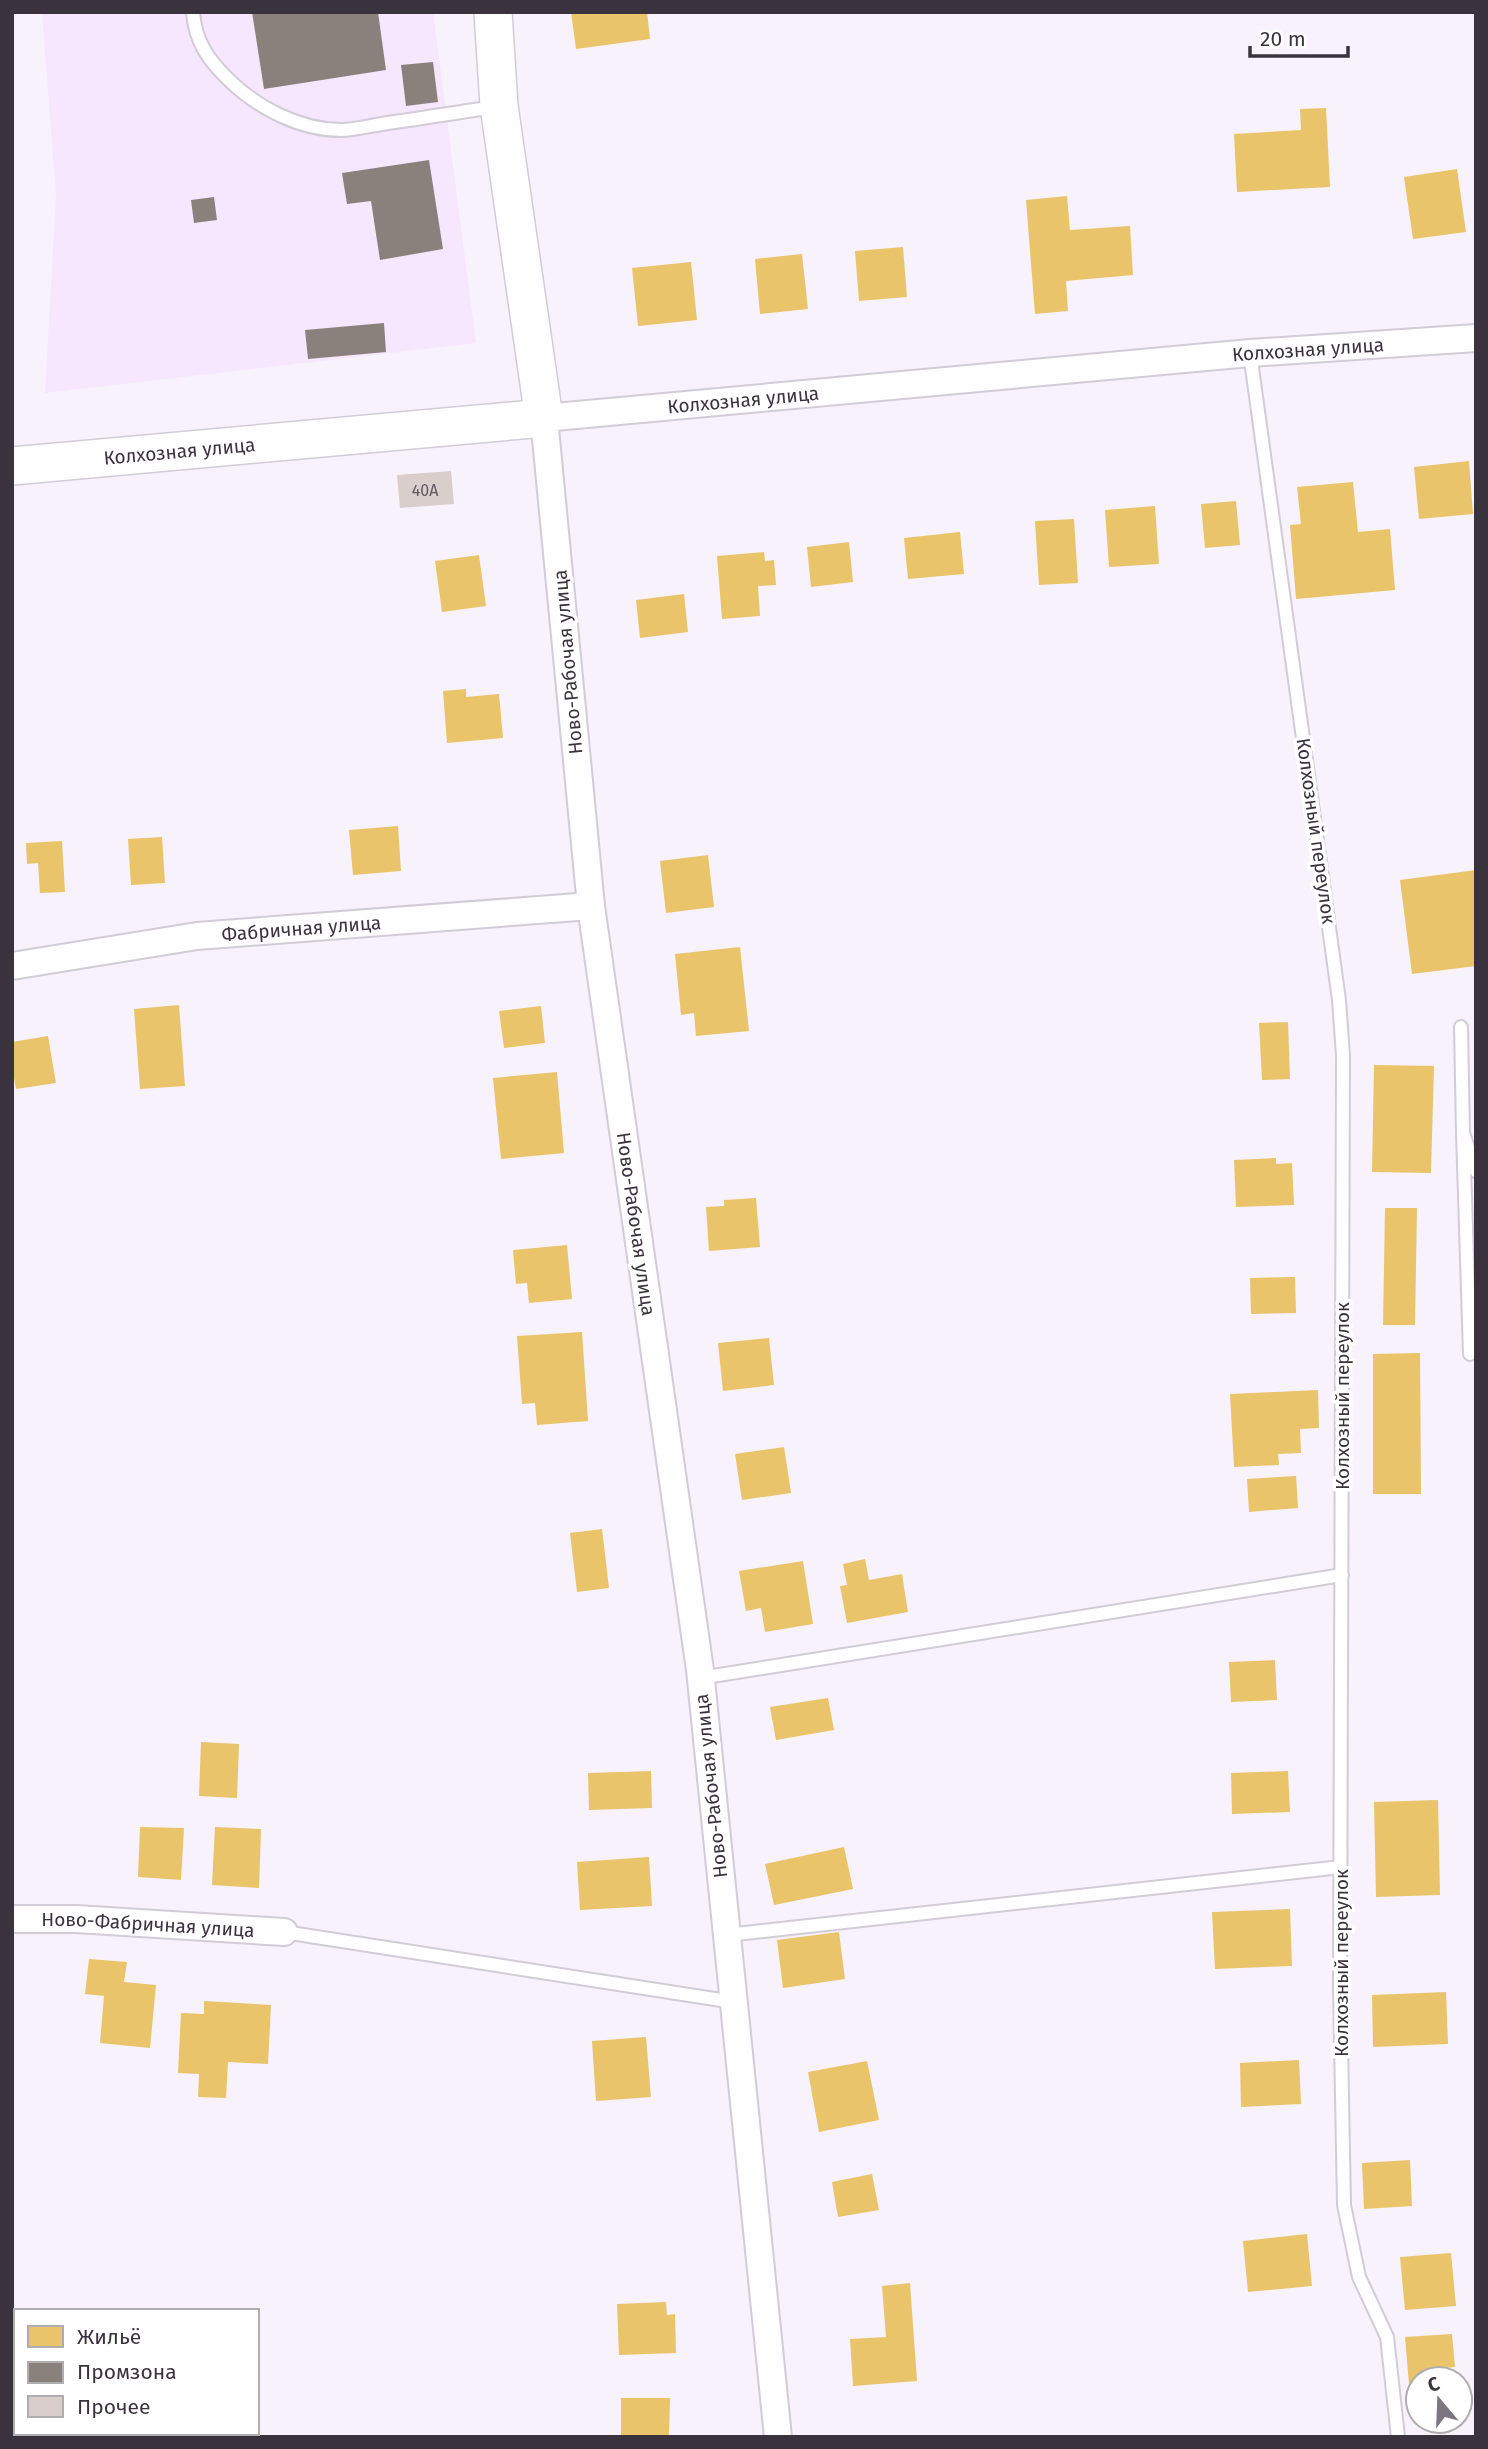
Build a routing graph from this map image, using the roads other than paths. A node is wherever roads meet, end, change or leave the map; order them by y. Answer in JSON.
{"nodes":[{"id":1,"x":193,"y":12,"type":"edge"},
{"id":2,"x":493,"y":12,"type":"edge"},
{"id":3,"x":499,"y":106,"type":"junction"},
{"id":4,"x":1476,"y":338,"type":"edge"},
{"id":5,"x":1250,"y":353,"type":"junction"},
{"id":6,"x":544,"y":418,"type":"junction"},
{"id":7,"x":12,"y":466,"type":"edge"},
{"id":8,"x":591,"y":906,"type":"junction"},
{"id":9,"x":12,"y":966,"type":"edge"},
{"id":10,"x":1461,"y":1027,"type":"dead end"},
{"id":11,"x":1463,"y":1133,"type":"junction"},
{"id":12,"x":1476,"y":1171,"type":"edge"},
{"id":13,"x":1470,"y":1353,"type":"dead end"},
{"id":14,"x":1342,"y":1575,"type":"junction"},
{"id":15,"x":700,"y":1678,"type":"junction"},
{"id":16,"x":1341,"y":1867,"type":"junction"},
{"id":17,"x":12,"y":1919,"type":"edge"},
{"id":18,"x":284,"y":1932,"type":"joint"},
{"id":19,"x":727,"y":1935,"type":"junction"},
{"id":20,"x":734,"y":2002,"type":"junction"},
{"id":21,"x":778,"y":2437,"type":"edge"},
{"id":22,"x":1398,"y":2437,"type":"edge"}],
"edges":[{"from":1,"to":3,"type":"lane"},
{"from":2,"to":3,"type":"street","name":"Ново-Рабочая улица"},
{"from":3,"to":6,"type":"street","name":"Ново-Рабочая улица"},
{"from":4,"to":5,"type":"street","name":"Колхозная улица"},
{"from":5,"to":6,"type":"street","name":"Колхозная улица"},
{"from":5,"to":14,"type":"lane","name":"Колхозный переулок"},
{"from":6,"to":7,"type":"street","name":"Колхозная улица"},
{"from":6,"to":8,"type":"street","name":"Ново-Рабочая улица"},
{"from":8,"to":9,"type":"street","name":"Фабричная улица"},
{"from":8,"to":15,"type":"street","name":"Ново-Рабочая улица"},
{"from":10,"to":11,"type":"lane"},
{"from":11,"to":12,"type":"lane"},
{"from":11,"to":13,"type":"lane"},
{"from":14,"to":15,"type":"lane"},
{"from":14,"to":16,"type":"lane","name":"Колхозный переулок"},
{"from":15,"to":19,"type":"street","name":"Ново-Рабочая улица"},
{"from":16,"to":19,"type":"lane"},
{"from":16,"to":22,"type":"lane","name":"Колхозный переулок"},
{"from":17,"to":18,"type":"street","name":"Ново-Фабричная улица"},
{"from":18,"to":20,"type":"lane"},
{"from":19,"to":20,"type":"street","name":"Ново-Рабочая улица"},
{"from":20,"to":21,"type":"street","name":"Ново-Рабочая улица"}]}
